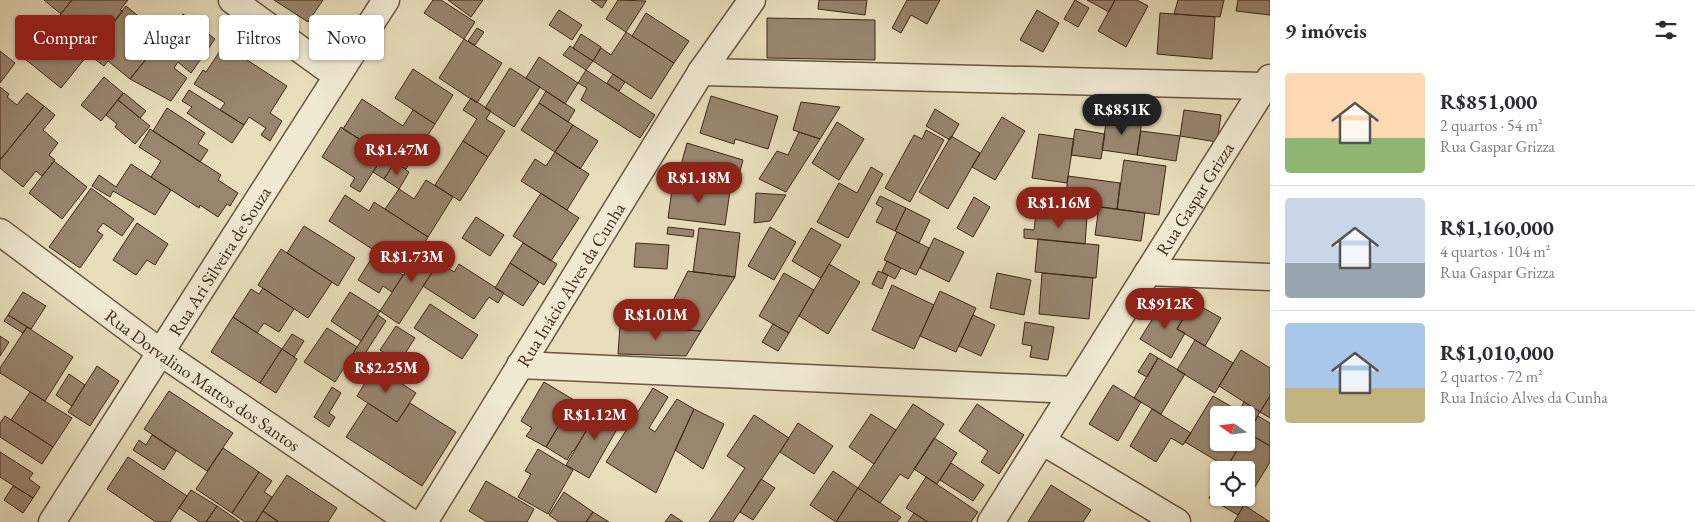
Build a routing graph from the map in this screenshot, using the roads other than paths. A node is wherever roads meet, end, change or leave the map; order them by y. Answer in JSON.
{"nodes":[{"id":1,"x":232,"y":0,"type":"edge"},
{"id":2,"x":386,"y":0,"type":"edge"},
{"id":3,"x":752,"y":0,"type":"edge"},
{"id":4,"x":701,"y":72,"type":"junction"},
{"id":5,"x":337,"y":76,"type":"junction"},
{"id":6,"x":1267,"y":82,"type":"edge"},
{"id":7,"x":0,"y":232,"type":"edge"},
{"id":8,"x":1148,"y":272,"type":"junction"},
{"id":9,"x":1270,"y":277,"type":"edge"},
{"id":10,"x":160,"y":352,"type":"junction"},
{"id":11,"x":520,"y":365,"type":"junction"},
{"id":12,"x":1074,"y":390,"type":"junction"},
{"id":13,"x":1042,"y":441,"type":"junction"},
{"id":14,"x":52,"y":522,"type":"edge"},
{"id":15,"x":410,"y":522,"type":"edge"},
{"id":16,"x":424,"y":522,"type":"edge"},
{"id":17,"x":991,"y":522,"type":"edge"},
{"id":18,"x":1177,"y":522,"type":"edge"}],
"edges":[{"from":1,"to":5,"type":"street"},
{"from":2,"to":5,"type":"street","name":"Rua Ari Silveira de Souza"},
{"from":3,"to":4,"type":"street","name":"Rua Inácio Alves da Cunha"},
{"from":4,"to":6,"type":"street"},
{"from":4,"to":11,"type":"street","name":"Rua Inácio Alves da Cunha"},
{"from":5,"to":10,"type":"street","name":"Rua Ari Silveira de Souza"},
{"from":6,"to":8,"type":"street","name":"Rua Gaspar Grizza"},
{"from":7,"to":10,"type":"street","name":"Rua Dorvalino Mattos dos Santos"},
{"from":8,"to":9,"type":"street"},
{"from":8,"to":12,"type":"street","name":"Rua Gaspar Grizza"},
{"from":10,"to":14,"type":"street","name":"Rua Ari Silveira de Souza"},
{"from":10,"to":15,"type":"street","name":"Rua Dorvalino Mattos dos Santos"},
{"from":11,"to":12,"type":"street"},
{"from":11,"to":16,"type":"street","name":"Rua Inácio Alves da Cunha"},
{"from":12,"to":13,"type":"street","name":"Rua Gaspar Grizza"},
{"from":13,"to":17,"type":"street","name":"Rua Gaspar Grizza"},
{"from":13,"to":18,"type":"street"}]}
